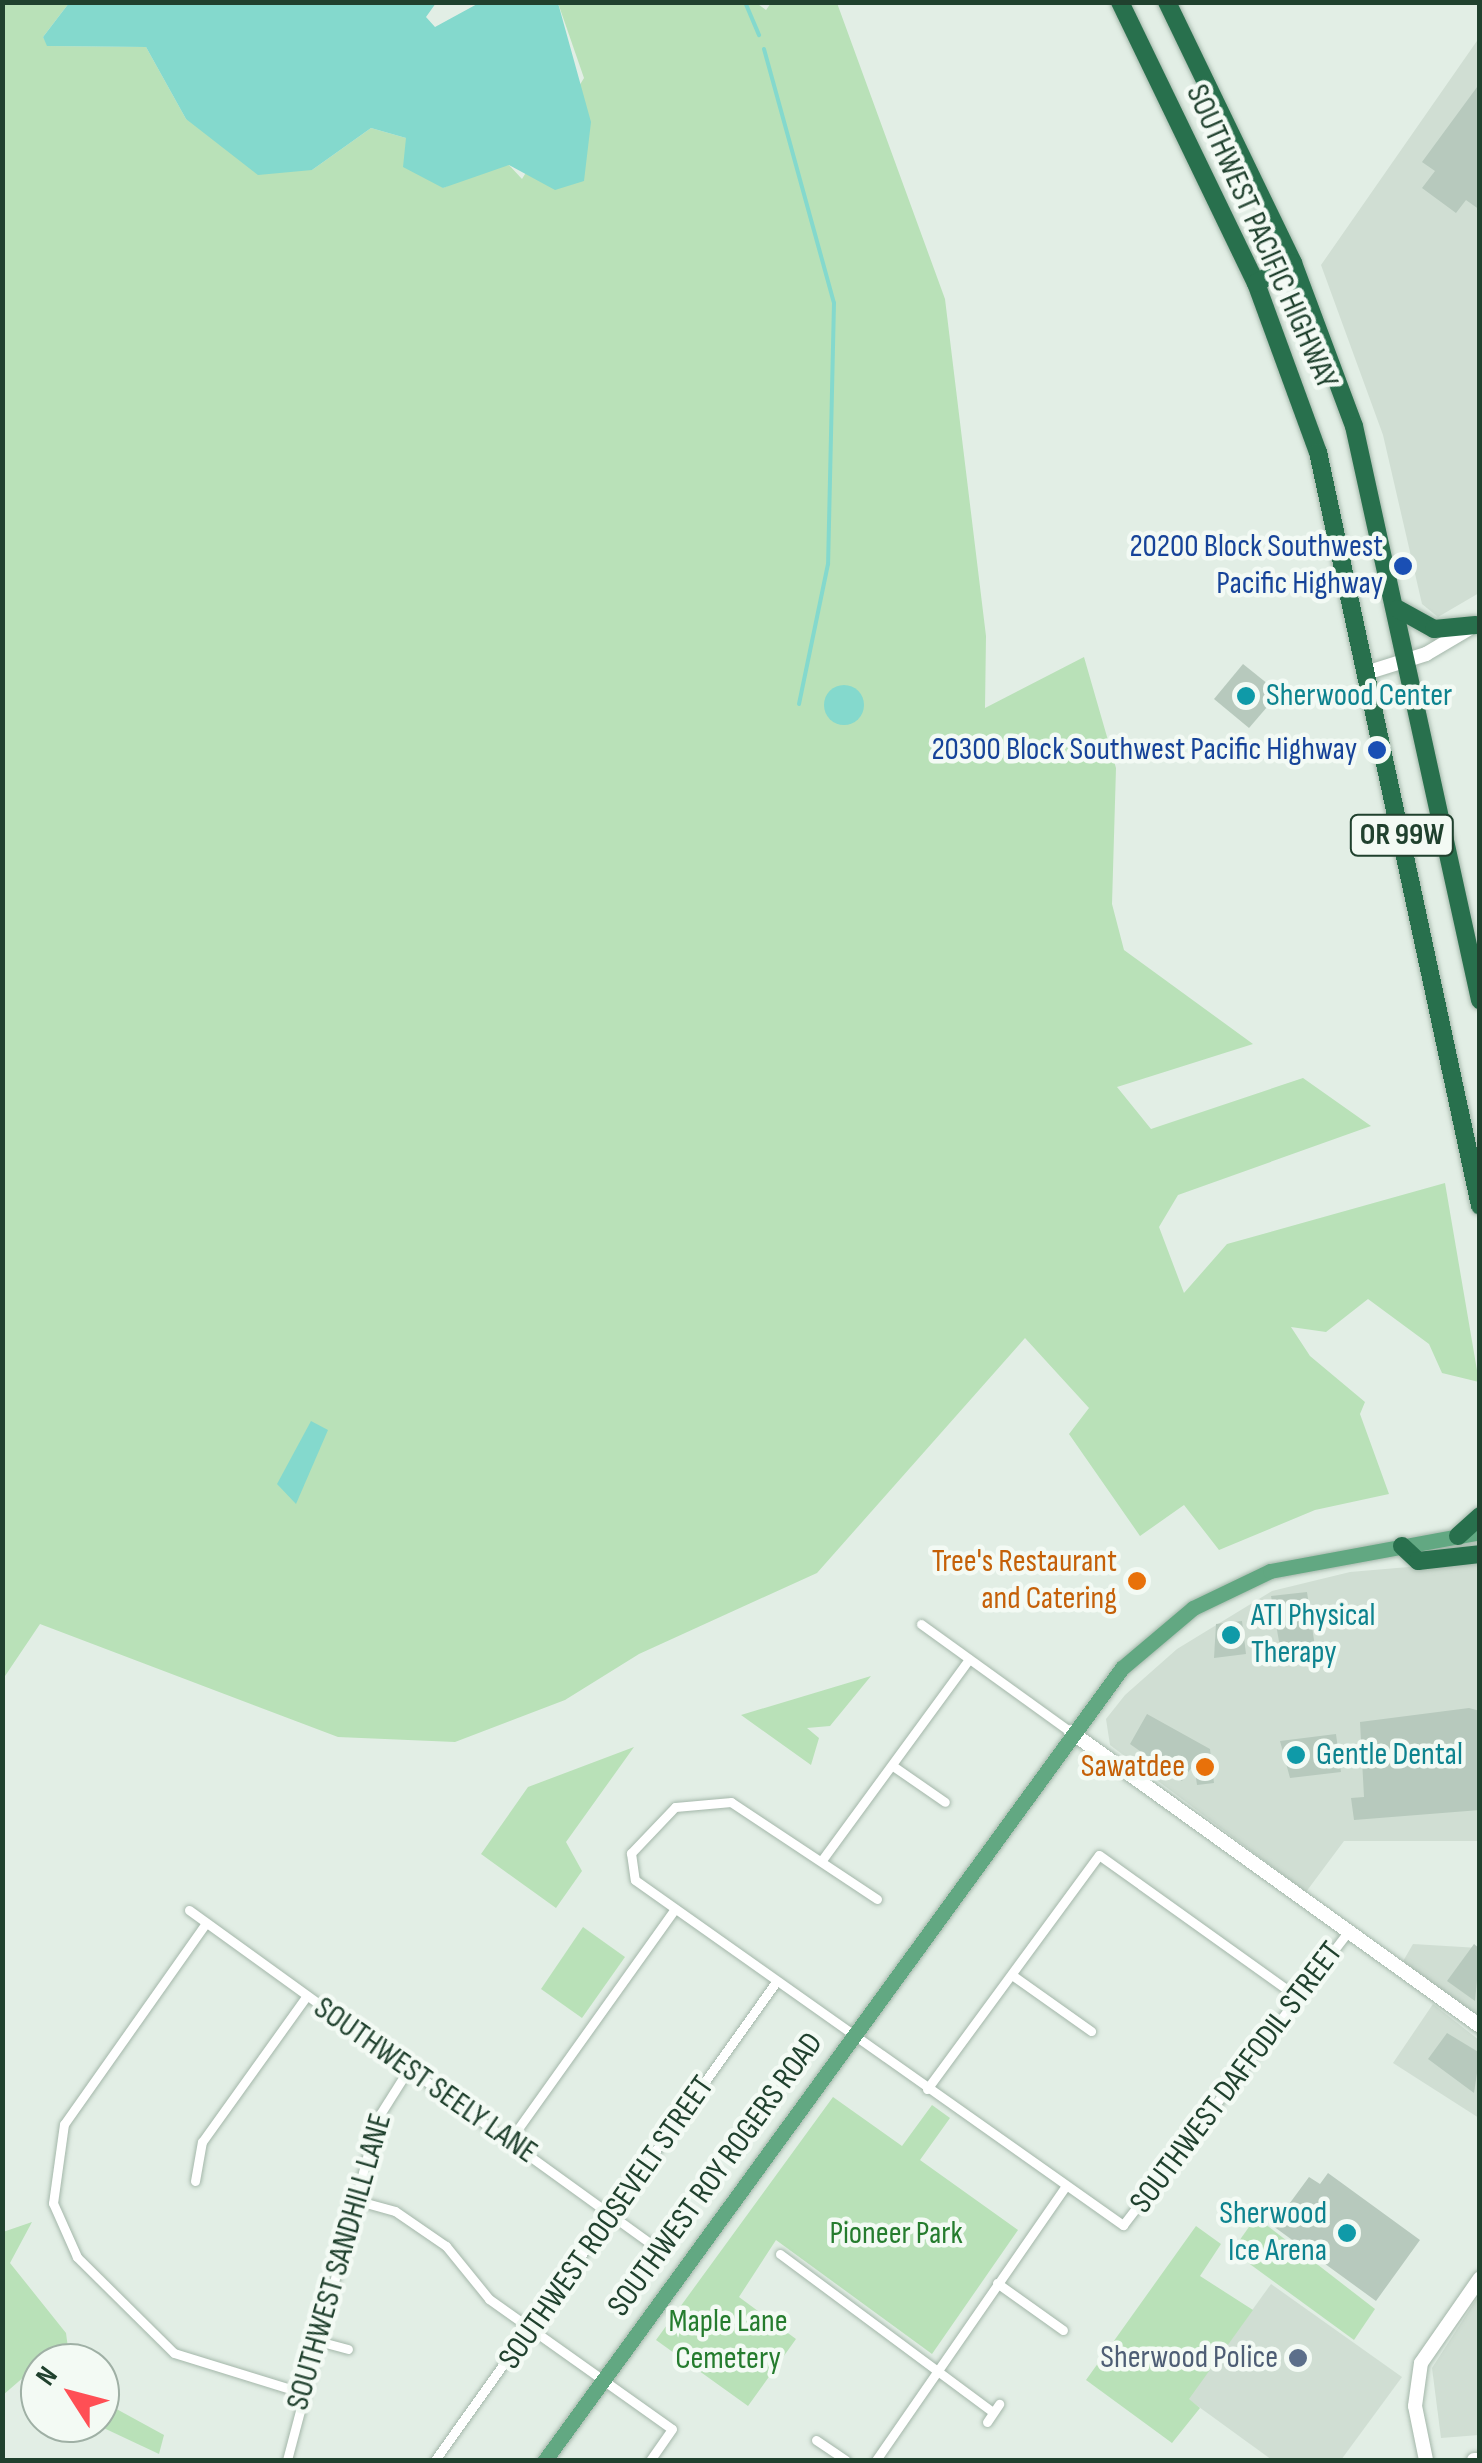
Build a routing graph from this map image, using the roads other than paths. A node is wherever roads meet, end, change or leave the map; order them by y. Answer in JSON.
{"nodes":[{"id":1,"x":1120,"y":2,"type":"edge"},
{"id":2,"x":1166,"y":2,"type":"edge"},
{"id":3,"x":1293,"y":263,"type":"junction"},
{"id":4,"x":1256,"y":283,"type":"junction"},
{"id":5,"x":1398,"y":609,"type":"junction"},
{"id":6,"x":1478,"y":623,"type":"edge"},
{"id":7,"x":1409,"y":661,"type":"junction"},
{"id":8,"x":1369,"y":672,"type":"junction"},
{"id":9,"x":1480,"y":1000,"type":"edge"},
{"id":10,"x":1480,"y":1206,"type":"edge"},
{"id":11,"x":1480,"y":1516,"type":"edge"},
{"id":12,"x":1480,"y":1532,"type":"edge"},
{"id":13,"x":1458,"y":1536,"type":"junction"},
{"id":14,"x":1402,"y":1546,"type":"junction"},
{"id":15,"x":1480,"y":1554,"type":"edge"},
{"id":16,"x":921,"y":1624,"type":"dead end"},
{"id":17,"x":969,"y":1659,"type":"junction"},
{"id":18,"x":1070,"y":1732,"type":"junction"},
{"id":19,"x":893,"y":1766,"type":"junction"},
{"id":20,"x":945,"y":1802,"type":"dead end"},
{"id":21,"x":822,"y":1860,"type":"junction"},
{"id":22,"x":876,"y":1899,"type":"dead end"},
{"id":23,"x":189,"y":1910,"type":"dead end"},
{"id":24,"x":675,"y":1910,"type":"junction"},
{"id":25,"x":206,"y":1923,"type":"junction"},
{"id":26,"x":1350,"y":1930,"type":"junction"},
{"id":27,"x":1012,"y":1975,"type":"junction"},
{"id":28,"x":776,"y":1982,"type":"junction"},
{"id":29,"x":306,"y":1997,"type":"junction"},
{"id":30,"x":1300,"y":1998,"type":"junction"},
{"id":31,"x":1480,"y":2026,"type":"edge"},
{"id":32,"x":1091,"y":2030,"type":"dead end"},
{"id":33,"x":851,"y":2034,"type":"junction"},
{"id":34,"x":408,"y":2070,"type":"junction"},
{"id":35,"x":928,"y":2089,"type":"junction"},
{"id":36,"x":510,"y":2140,"type":"junction"},
{"id":37,"x":195,"y":2181,"type":"dead end"},
{"id":38,"x":1066,"y":2186,"type":"junction"},
{"id":39,"x":355,"y":2200,"type":"junction"},
{"id":40,"x":611,"y":2216,"type":"junction"},
{"id":41,"x":660,"y":2251,"type":"dead end"},
{"id":42,"x":780,"y":2254,"type":"dead end"},
{"id":43,"x":1480,"y":2278,"type":"edge"},
{"id":44,"x":996,"y":2282,"type":"junction"},
{"id":45,"x":1063,"y":2330,"type":"dead end"},
{"id":46,"x":533,"y":2331,"type":"junction"},
{"id":47,"x":318,"y":2341,"type":"junction"},
{"id":48,"x":348,"y":2349,"type":"dead end"},
{"id":49,"x":940,"y":2374,"type":"junction"},
{"id":50,"x":602,"y":2380,"type":"junction"},
{"id":51,"x":303,"y":2393,"type":"junction"},
{"id":52,"x":986,"y":2422,"type":"dead end"},
{"id":53,"x":816,"y":2440,"type":"dead end"},
{"id":54,"x":287,"y":2460,"type":"edge"},
{"id":55,"x":435,"y":2460,"type":"edge"},
{"id":56,"x":545,"y":2460,"type":"edge"},
{"id":57,"x":650,"y":2460,"type":"edge"},
{"id":58,"x":846,"y":2460,"type":"edge"},
{"id":59,"x":876,"y":2460,"type":"edge"},
{"id":60,"x":1426,"y":2460,"type":"edge"}],
"edges":[{"from":1,"to":4,"type":"highway","name":"SOUTHWEST PACIFIC HIGHWAY","number":"OR 99W"},
{"from":2,"to":3,"type":"highway","name":"SOUTHWEST PACIFIC HIGHWAY","number":"OR 99W"},
{"from":3,"to":4,"type":"highway"},
{"from":3,"to":5,"type":"highway","name":"SOUTHWEST PACIFIC HIGHWAY","number":"OR 99W"},
{"from":4,"to":8,"type":"highway","name":"SOUTHWEST PACIFIC HIGHWAY","number":"OR 99W"},
{"from":5,"to":6,"type":"highway"},
{"from":5,"to":7,"type":"highway","name":"SOUTHWEST PACIFIC HIGHWAY","number":"OR 99W"},
{"from":6,"to":7,"type":"street"},
{"from":7,"to":8,"type":"street"},
{"from":7,"to":9,"type":"highway","name":"SOUTHWEST PACIFIC HIGHWAY","number":"OR 99W"},
{"from":8,"to":10,"type":"highway","name":"SOUTHWEST PACIFIC HIGHWAY","number":"OR 99W"},
{"from":11,"to":13,"type":"highway"},
{"from":12,"to":13,"type":"main road","name":"SOUTHWEST ROY ROGERS ROAD"},
{"from":13,"to":14,"type":"main road","name":"SOUTHWEST ROY ROGERS ROAD"},
{"from":14,"to":15,"type":"highway"},
{"from":14,"to":18,"type":"main road","name":"SOUTHWEST ROY ROGERS ROAD"},
{"from":16,"to":17,"type":"street"},
{"from":17,"to":18,"type":"street"},
{"from":17,"to":19,"type":"street"},
{"from":18,"to":26,"type":"street"},
{"from":18,"to":33,"type":"main road","name":"SOUTHWEST ROY ROGERS ROAD"},
{"from":19,"to":20,"type":"street"},
{"from":19,"to":21,"type":"street"},
{"from":21,"to":22,"type":"street"},
{"from":21,"to":24,"type":"street"},
{"from":23,"to":25,"type":"street","name":"SOUTHWEST SEELY LANE"},
{"from":24,"to":28,"type":"street"},
{"from":24,"to":36,"type":"street"},
{"from":25,"to":29,"type":"street","name":"SOUTHWEST SEELY LANE"},
{"from":25,"to":51,"type":"street"},
{"from":26,"to":30,"type":"street","name":"SOUTHWEST DAFFODIL STREET"},
{"from":26,"to":31,"type":"street"},
{"from":27,"to":30,"type":"street"},
{"from":27,"to":32,"type":"street"},
{"from":27,"to":35,"type":"street"},
{"from":28,"to":33,"type":"street"},
{"from":28,"to":40,"type":"street","name":"SOUTHWEST ROOSEVELT STREET"},
{"from":29,"to":34,"type":"street","name":"SOUTHWEST SEELY LANE"},
{"from":29,"to":37,"type":"street"},
{"from":30,"to":38,"type":"street","name":"SOUTHWEST DAFFODIL STREET"},
{"from":33,"to":35,"type":"street"},
{"from":33,"to":50,"type":"main road","name":"SOUTHWEST ROY ROGERS ROAD"},
{"from":34,"to":36,"type":"street","name":"SOUTHWEST SEELY LANE"},
{"from":34,"to":39,"type":"street","name":"SOUTHWEST SANDHILL LANE"},
{"from":35,"to":38,"type":"street"},
{"from":36,"to":40,"type":"street","name":"SOUTHWEST SEELY LANE"},
{"from":38,"to":44,"type":"street"},
{"from":39,"to":46,"type":"street"},
{"from":39,"to":47,"type":"street","name":"SOUTHWEST SANDHILL LANE"},
{"from":40,"to":41,"type":"street","name":"SOUTHWEST SEELY LANE"},
{"from":40,"to":46,"type":"street","name":"SOUTHWEST ROOSEVELT STREET"},
{"from":42,"to":49,"type":"street"},
{"from":43,"to":60,"type":"street"},
{"from":44,"to":45,"type":"street"},
{"from":44,"to":49,"type":"street"},
{"from":46,"to":50,"type":"street"},
{"from":46,"to":55,"type":"street","name":"SOUTHWEST ROOSEVELT STREET"},
{"from":47,"to":48,"type":"street"},
{"from":47,"to":51,"type":"street","name":"SOUTHWEST SANDHILL LANE"},
{"from":49,"to":52,"type":"street"},
{"from":49,"to":59,"type":"street"},
{"from":50,"to":56,"type":"main road","name":"SOUTHWEST ROY ROGERS ROAD"},
{"from":50,"to":57,"type":"street"},
{"from":51,"to":54,"type":"street","name":"SOUTHWEST SANDHILL LANE"},
{"from":53,"to":58,"type":"street"}]}
